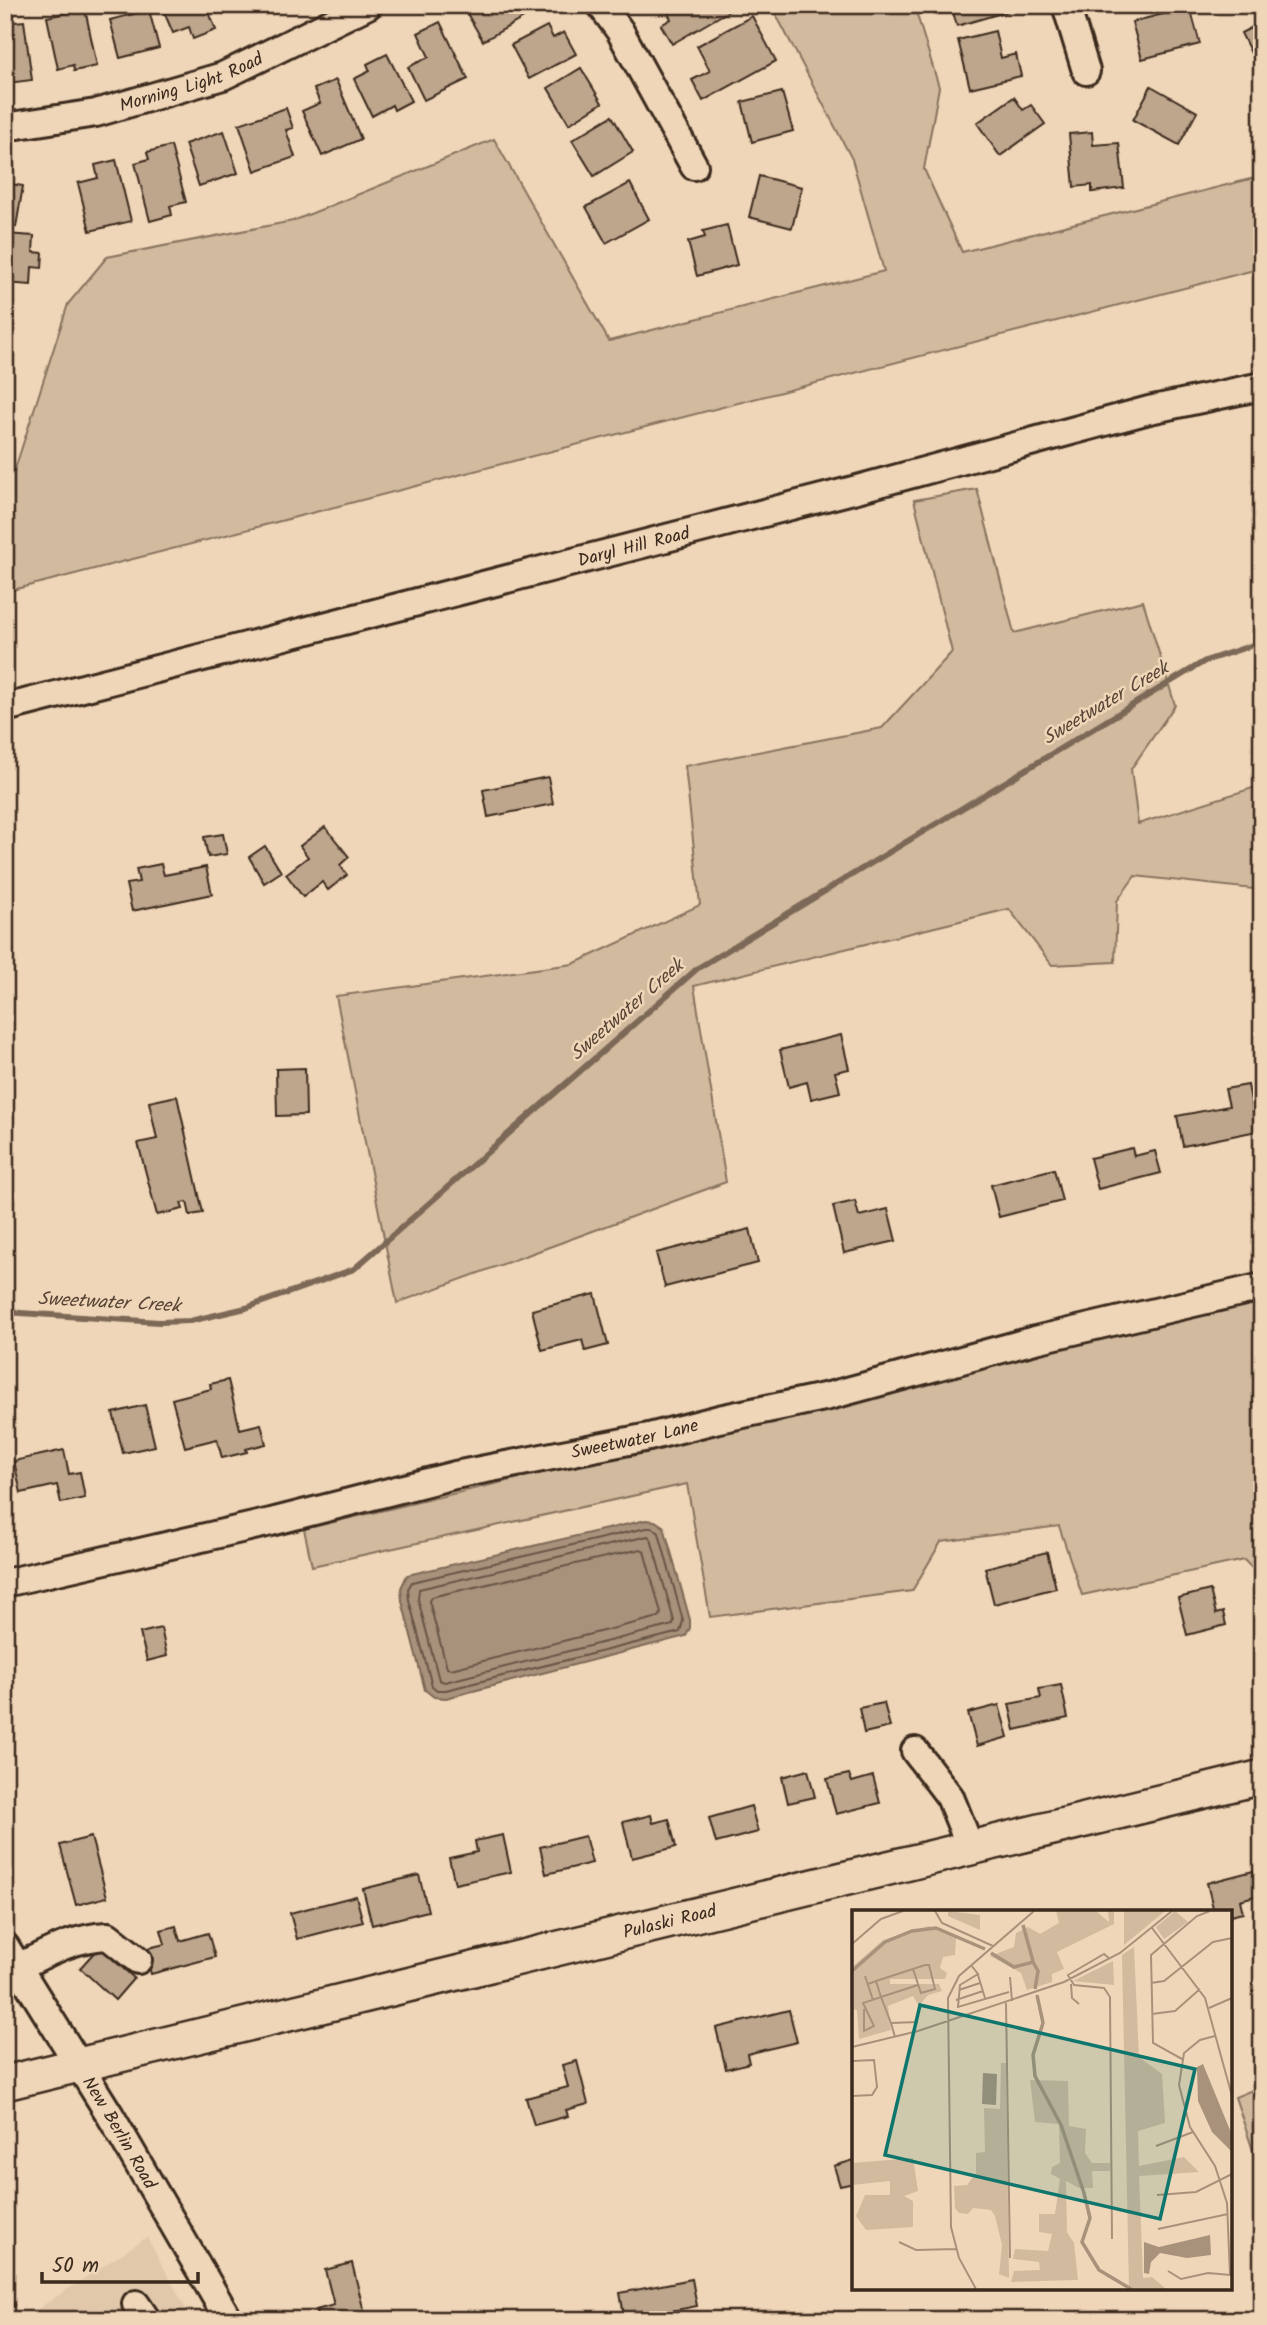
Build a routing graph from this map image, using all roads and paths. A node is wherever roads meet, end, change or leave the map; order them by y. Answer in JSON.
{"nodes":[{"id":1,"x":368,"y":5,"type":"edge"},
{"id":2,"x":601,"y":5,"type":"edge"},
{"id":3,"x":1066,"y":5,"type":"edge"},
{"id":4,"x":1086,"y":71,"type":"dead end"},
{"id":5,"x":5,"y":127,"type":"edge"},
{"id":6,"x":694,"y":166,"type":"dead end"},
{"id":7,"x":1262,"y":386,"type":"edge"},
{"id":8,"x":5,"y":708,"type":"edge"},
{"id":9,"x":1262,"y":1287,"type":"edge"},
{"id":10,"x":5,"y":1583,"type":"edge"},
{"id":11,"x":915,"y":1751,"type":"dead end"},
{"id":12,"x":1262,"y":1777,"type":"edge"},
{"id":13,"x":970,"y":1847,"type":"junction"},
{"id":14,"x":12,"y":1957,"type":"edge"},
{"id":15,"x":138,"y":1961,"type":"dead end"},
{"id":16,"x":79,"y":2066,"type":"junction"},
{"id":17,"x":5,"y":2083,"type":"edge"},
{"id":18,"x":229,"y":2320,"type":"edge"}],
"edges":[{"from":1,"to":5,"type":"street","name":"Morning Light Road"},
{"from":2,"to":6,"type":"street"},
{"from":3,"to":4,"type":"street"},
{"from":7,"to":8,"type":"street","name":"Daryl Hill Road"},
{"from":9,"to":10,"type":"street","name":"Sweetwater Lane"},
{"from":11,"to":13,"type":"street"},
{"from":12,"to":13,"type":"main road","name":"Pulaski Road"},
{"from":13,"to":16,"type":"main road","name":"Pulaski Road"},
{"from":14,"to":15,"type":"street"},
{"from":14,"to":16,"type":"street","name":"New Berlin Road"},
{"from":16,"to":17,"type":"main road","name":"Pulaski Road"},
{"from":16,"to":18,"type":"street","name":"New Berlin Road"}]}
